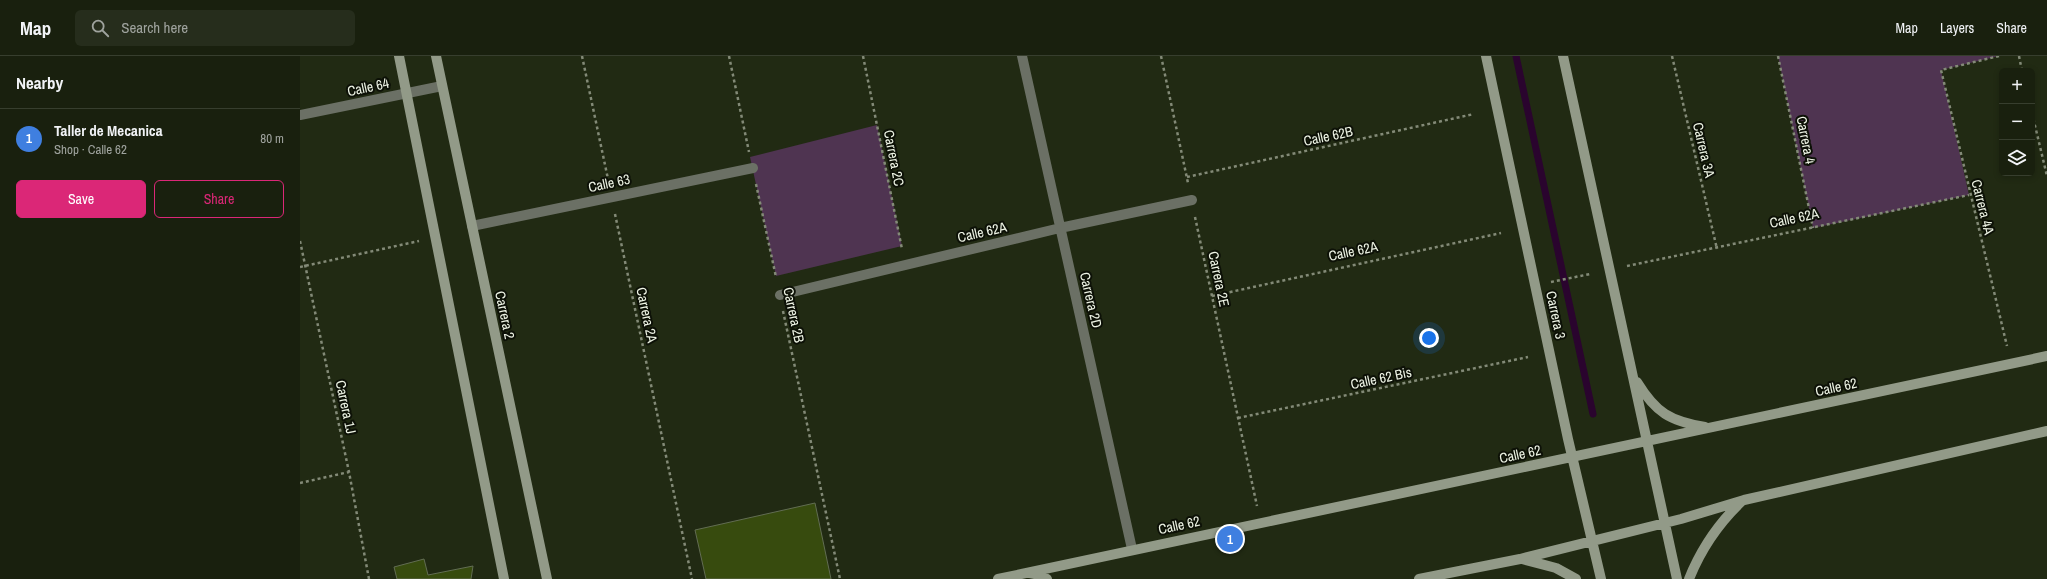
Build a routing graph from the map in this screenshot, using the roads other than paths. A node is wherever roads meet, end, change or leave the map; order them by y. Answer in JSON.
{"nodes":[{"id":1,"x":399,"y":56,"type":"edge"},
{"id":2,"x":436,"y":56,"type":"edge"},
{"id":3,"x":1022,"y":56,"type":"edge"},
{"id":4,"x":1486,"y":56,"type":"edge"},
{"id":5,"x":1563,"y":56,"type":"edge"},
{"id":6,"x":442,"y":86,"type":"junction"},
{"id":7,"x":406,"y":93,"type":"junction"},
{"id":8,"x":300,"y":115,"type":"edge"},
{"id":9,"x":753,"y":168,"type":"road end"},
{"id":10,"x":1192,"y":200,"type":"road end"},
{"id":11,"x":472,"y":226,"type":"junction"},
{"id":12,"x":1060,"y":228,"type":"junction"},
{"id":13,"x":780,"y":295,"type":"road end"},
{"id":14,"x":2047,"y":356,"type":"edge"},
{"id":15,"x":1630,"y":363,"type":"junction"},
{"id":16,"x":1729,"y":424,"type":"junction"},
{"id":17,"x":2047,"y":431,"type":"edge"},
{"id":18,"x":1648,"y":442,"type":"junction"},
{"id":19,"x":1572,"y":458,"type":"junction"},
{"id":20,"x":1744,"y":500,"type":"junction"},
{"id":21,"x":1663,"y":523,"type":"junction"},
{"id":22,"x":1592,"y":540,"type":"junction"},
{"id":23,"x":1132,"y":550,"type":"junction"},
{"id":24,"x":1520,"y":558,"type":"junction"},
{"id":25,"x":1028,"y":572,"type":"junction"},
{"id":26,"x":503,"y":577,"type":"edge"},
{"id":27,"x":547,"y":579,"type":"edge"},
{"id":28,"x":998,"y":579,"type":"edge"},
{"id":29,"x":1047,"y":579,"type":"edge"},
{"id":30,"x":1419,"y":579,"type":"edge"},
{"id":31,"x":1576,"y":579,"type":"edge"},
{"id":32,"x":1601,"y":579,"type":"edge"},
{"id":33,"x":1677,"y":579,"type":"edge"},
{"id":34,"x":1689,"y":579,"type":"edge"}],
"edges":[{"from":1,"to":7,"type":"street"},
{"from":2,"to":6,"type":"street","name":"Carrera 2"},
{"from":3,"to":12,"type":"street","name":"Carrera 2D"},
{"from":4,"to":19,"type":"street","name":"Carrera 3"},
{"from":5,"to":15,"type":"street"},
{"from":6,"to":7,"type":"street","name":"Calle 64"},
{"from":6,"to":11,"type":"street","name":"Carrera 2"},
{"from":7,"to":8,"type":"street","name":"Calle 64"},
{"from":7,"to":26,"type":"street"},
{"from":9,"to":11,"type":"street","name":"Calle 63"},
{"from":10,"to":12,"type":"street","name":"Calle 62A"},
{"from":11,"to":27,"type":"street","name":"Carrera 2"},
{"from":12,"to":13,"type":"street","name":"Calle 62A"},
{"from":12,"to":23,"type":"street","name":"Carrera 2D"},
{"from":14,"to":16,"type":"street","name":"Calle 62"},
{"from":15,"to":16,"type":"street"},
{"from":15,"to":18,"type":"street"},
{"from":16,"to":18,"type":"street","name":"Calle 62"},
{"from":17,"to":20,"type":"street"},
{"from":18,"to":19,"type":"street","name":"Calle 62"},
{"from":18,"to":21,"type":"street"},
{"from":19,"to":22,"type":"street","name":"Carrera 3"},
{"from":19,"to":23,"type":"street","name":"Calle 62"},
{"from":20,"to":21,"type":"street"},
{"from":20,"to":34,"type":"street"},
{"from":21,"to":22,"type":"street"},
{"from":21,"to":33,"type":"street"},
{"from":22,"to":24,"type":"street"},
{"from":22,"to":32,"type":"street","name":"Carrera 3"},
{"from":23,"to":25,"type":"street","name":"Calle 62"},
{"from":24,"to":30,"type":"street"},
{"from":24,"to":31,"type":"street"},
{"from":25,"to":28,"type":"street","name":"Calle 62"},
{"from":25,"to":29,"type":"street"}]}
